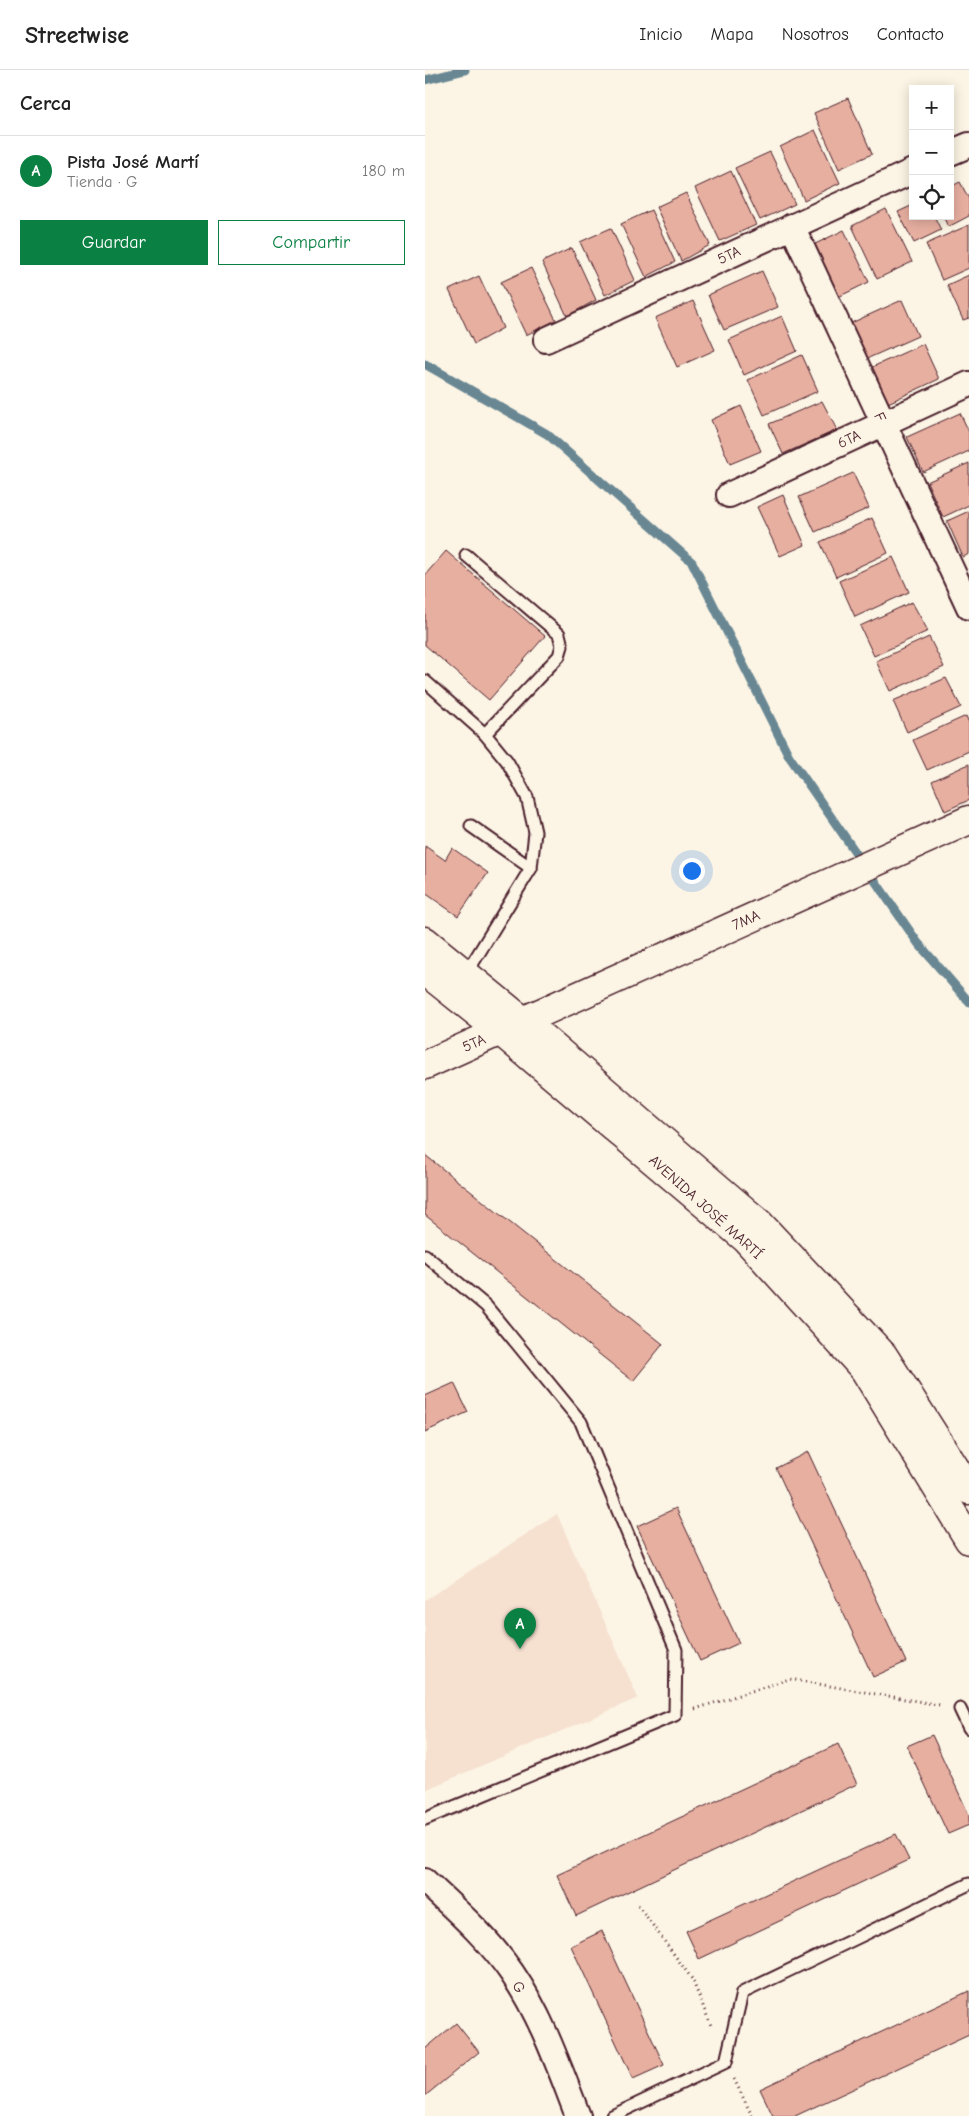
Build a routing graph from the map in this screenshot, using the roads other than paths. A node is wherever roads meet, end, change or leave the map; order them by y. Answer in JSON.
{"nodes":[{"id":1,"x":969,"y":145,"type":"edge"},
{"id":2,"x":954,"y":152,"type":"edge"},
{"id":3,"x":909,"y":173,"type":"edge"},
{"id":4,"x":792,"y":226,"type":"junction"},
{"id":5,"x":546,"y":340,"type":"dead end"},
{"id":6,"x":969,"y":384,"type":"edge"},
{"id":7,"x":883,"y":424,"type":"junction"},
{"id":8,"x":729,"y":495,"type":"dead end"},
{"id":9,"x":466,"y":555,"type":"dead end"},
{"id":10,"x":969,"y":607,"type":"edge"},
{"id":11,"x":425,"y":681,"type":"edge"},
{"id":12,"x":485,"y":734,"type":"junction"},
{"id":13,"x":969,"y":820,"type":"edge"},
{"id":14,"x":471,"y":826,"type":"dead end"},
{"id":15,"x":531,"y":868,"type":"junction"},
{"id":16,"x":425,"y":941,"type":"edge"},
{"id":17,"x":425,"y":971,"type":"edge"},
{"id":18,"x":466,"y":974,"type":"junction"},
{"id":19,"x":512,"y":1026,"type":"junction"},
{"id":20,"x":425,"y":1065,"type":"edge"},
{"id":21,"x":425,"y":1255,"type":"edge"},
{"id":22,"x":969,"y":1490,"type":"edge"},
{"id":23,"x":969,"y":1540,"type":"edge"},
{"id":24,"x":960,"y":1709,"type":"road end"},
{"id":25,"x":969,"y":1728,"type":"edge"},
{"id":26,"x":425,"y":1819,"type":"edge"},
{"id":27,"x":425,"y":1881,"type":"edge"},
{"id":28,"x":969,"y":1884,"type":"edge"},
{"id":29,"x":578,"y":2116,"type":"edge"},
{"id":30,"x":611,"y":2116,"type":"edge"}],
"edges":[{"from":1,"to":2,"type":"street"},
{"from":3,"to":4,"type":"street","name":"5TA"},
{"from":4,"to":5,"type":"street","name":"5TA"},
{"from":4,"to":7,"type":"street","name":"F"},
{"from":6,"to":7,"type":"street","name":"6TA"},
{"from":7,"to":8,"type":"street","name":"6TA"},
{"from":7,"to":10,"type":"street","name":"F"},
{"from":9,"to":12,"type":"lane"},
{"from":11,"to":12,"type":"lane"},
{"from":12,"to":15,"type":"lane"},
{"from":13,"to":19,"type":"main road","name":"7MA"},
{"from":14,"to":15,"type":"lane"},
{"from":15,"to":18,"type":"lane"},
{"from":16,"to":18,"type":"main road","name":"AVENIDA JOSÉ MARTÍ"},
{"from":17,"to":19,"type":"main road","name":"AVENIDA JOSÉ MARTÍ"},
{"from":18,"to":19,"type":"main road","name":"AVENIDA JOSÉ MARTÍ"},
{"from":19,"to":20,"type":"main road","name":"5TA"},
{"from":19,"to":22,"type":"main road","name":"AVENIDA JOSÉ MARTÍ"},
{"from":19,"to":23,"type":"main road","name":"AVENIDA JOSÉ MARTÍ"},
{"from":21,"to":26,"type":"lane"},
{"from":24,"to":25,"type":"lane"},
{"from":27,"to":29,"type":"street","name":"G"},
{"from":28,"to":30,"type":"lane"}]}
